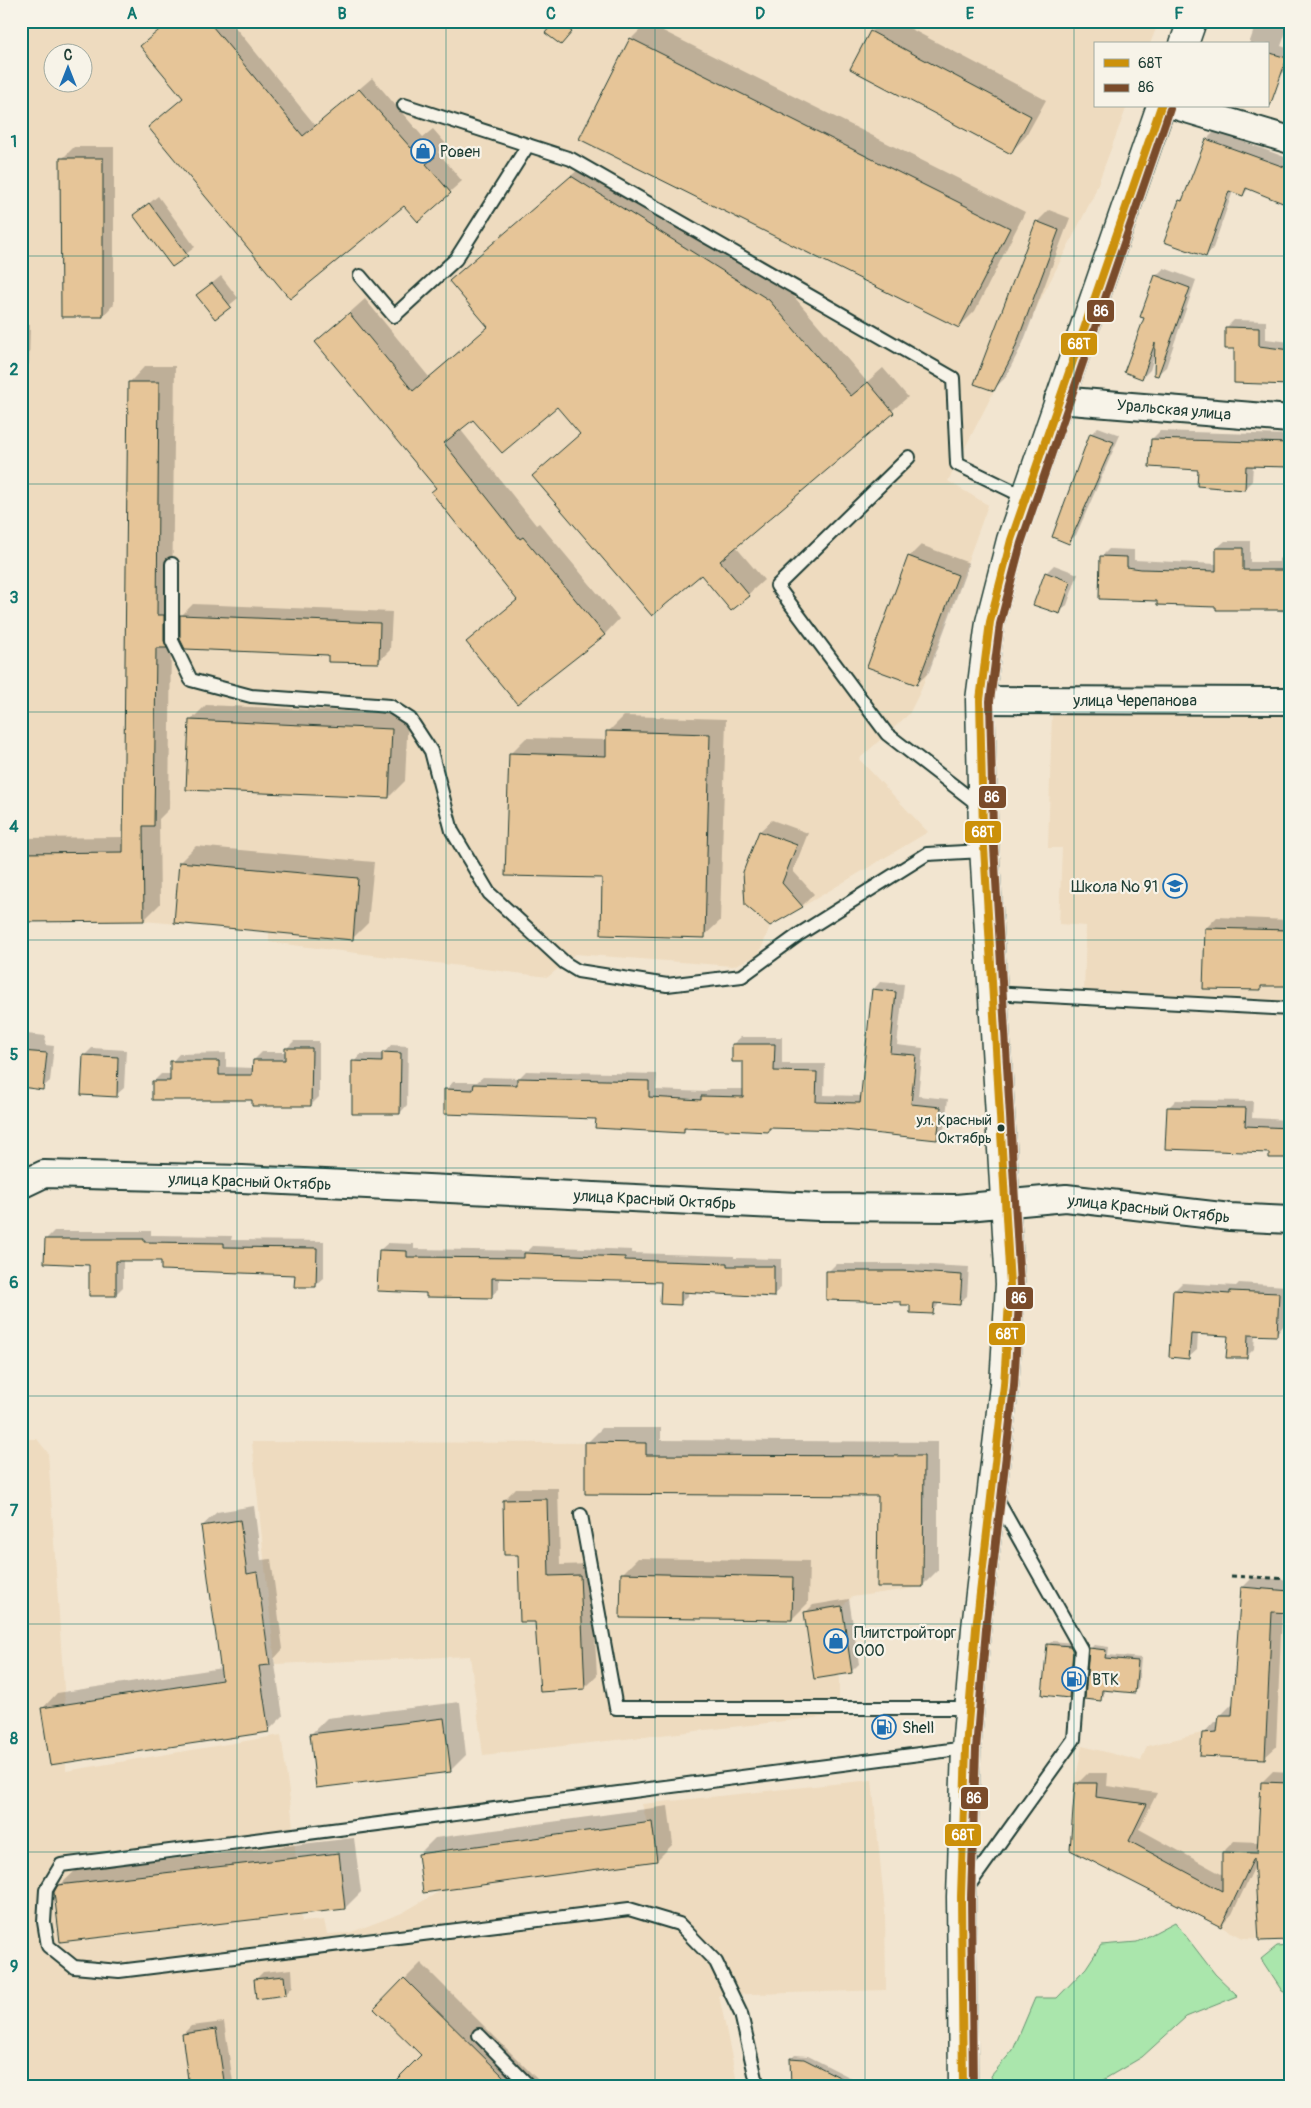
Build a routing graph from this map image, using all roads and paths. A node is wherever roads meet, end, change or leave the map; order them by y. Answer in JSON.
{"nodes":[{"id":1,"x":1192,"y":21,"type":"edge"},
{"id":2,"x":1185,"y":42,"type":"edge"},
{"id":3,"x":404,"y":105,"type":"dead end"},
{"id":4,"x":1160,"y":108,"type":"edge"},
{"id":5,"x":1183,"y":108,"type":"edge"},
{"id":6,"x":1290,"y":140,"type":"edge"},
{"id":7,"x":528,"y":145,"type":"junction"},
{"id":8,"x":360,"y":276,"type":"dead end"},
{"id":9,"x":1058,"y":400,"type":"junction"},
{"id":10,"x":1290,"y":418,"type":"edge"},
{"id":11,"x":909,"y":457,"type":"dead end"},
{"id":12,"x":1025,"y":497,"type":"junction"},
{"id":13,"x":172,"y":564,"type":"dead end"},
{"id":14,"x":980,"y":700,"type":"junction"},
{"id":15,"x":1290,"y":701,"type":"edge"},
{"id":16,"x":982,"y":807,"type":"junction"},
{"id":17,"x":984,"y":851,"type":"junction"},
{"id":18,"x":992,"y":993,"type":"junction"},
{"id":19,"x":1290,"y":1010,"type":"edge"},
{"id":20,"x":21,"y":1185,"type":"edge"},
{"id":21,"x":1007,"y":1204,"type":"junction"},
{"id":22,"x":1290,"y":1220,"type":"edge"},
{"id":23,"x":992,"y":1492,"type":"junction"},
{"id":24,"x":581,"y":1516,"type":"dead end"},
{"id":25,"x":1231,"y":1576,"type":"dead end"},
{"id":26,"x":1290,"y":1579,"type":"edge"},
{"id":27,"x":969,"y":1708,"type":"junction"},
{"id":28,"x":966,"y":1748,"type":"junction"},
{"id":29,"x":961,"y":1897,"type":"junction"},
{"id":30,"x":479,"y":2035,"type":"dead end"},
{"id":31,"x":530,"y":2087,"type":"edge"},
{"id":32,"x":758,"y":2087,"type":"edge"},
{"id":33,"x":963,"y":2087,"type":"edge"}],
"edges":[{"from":1,"to":2,"type":"main road"},
{"from":3,"to":7,"type":"lane"},
{"from":4,"to":9,"type":"main road"},
{"from":5,"to":6,"type":"street"},
{"from":7,"to":8,"type":"lane"},
{"from":7,"to":12,"type":"lane"},
{"from":9,"to":10,"type":"street","name":"Уральская улица"},
{"from":9,"to":12,"type":"main road"},
{"from":11,"to":16,"type":"lane"},
{"from":12,"to":14,"type":"main road"},
{"from":13,"to":17,"type":"lane"},
{"from":14,"to":15,"type":"street","name":"улица Черепанова"},
{"from":14,"to":16,"type":"main road"},
{"from":16,"to":17,"type":"main road"},
{"from":17,"to":18,"type":"main road"},
{"from":18,"to":19,"type":"lane"},
{"from":18,"to":21,"type":"main road"},
{"from":20,"to":21,"type":"street","name":"улица Красный Октябрь"},
{"from":21,"to":22,"type":"street","name":"улица Красный Октябрь"},
{"from":21,"to":23,"type":"main road"},
{"from":23,"to":27,"type":"main road"},
{"from":23,"to":29,"type":"lane"},
{"from":24,"to":27,"type":"lane"},
{"from":25,"to":26,"type":"path"},
{"from":27,"to":28,"type":"main road"},
{"from":28,"to":29,"type":"main road"},
{"from":28,"to":32,"type":"lane"},
{"from":29,"to":33,"type":"main road"},
{"from":30,"to":31,"type":"lane"}]}
